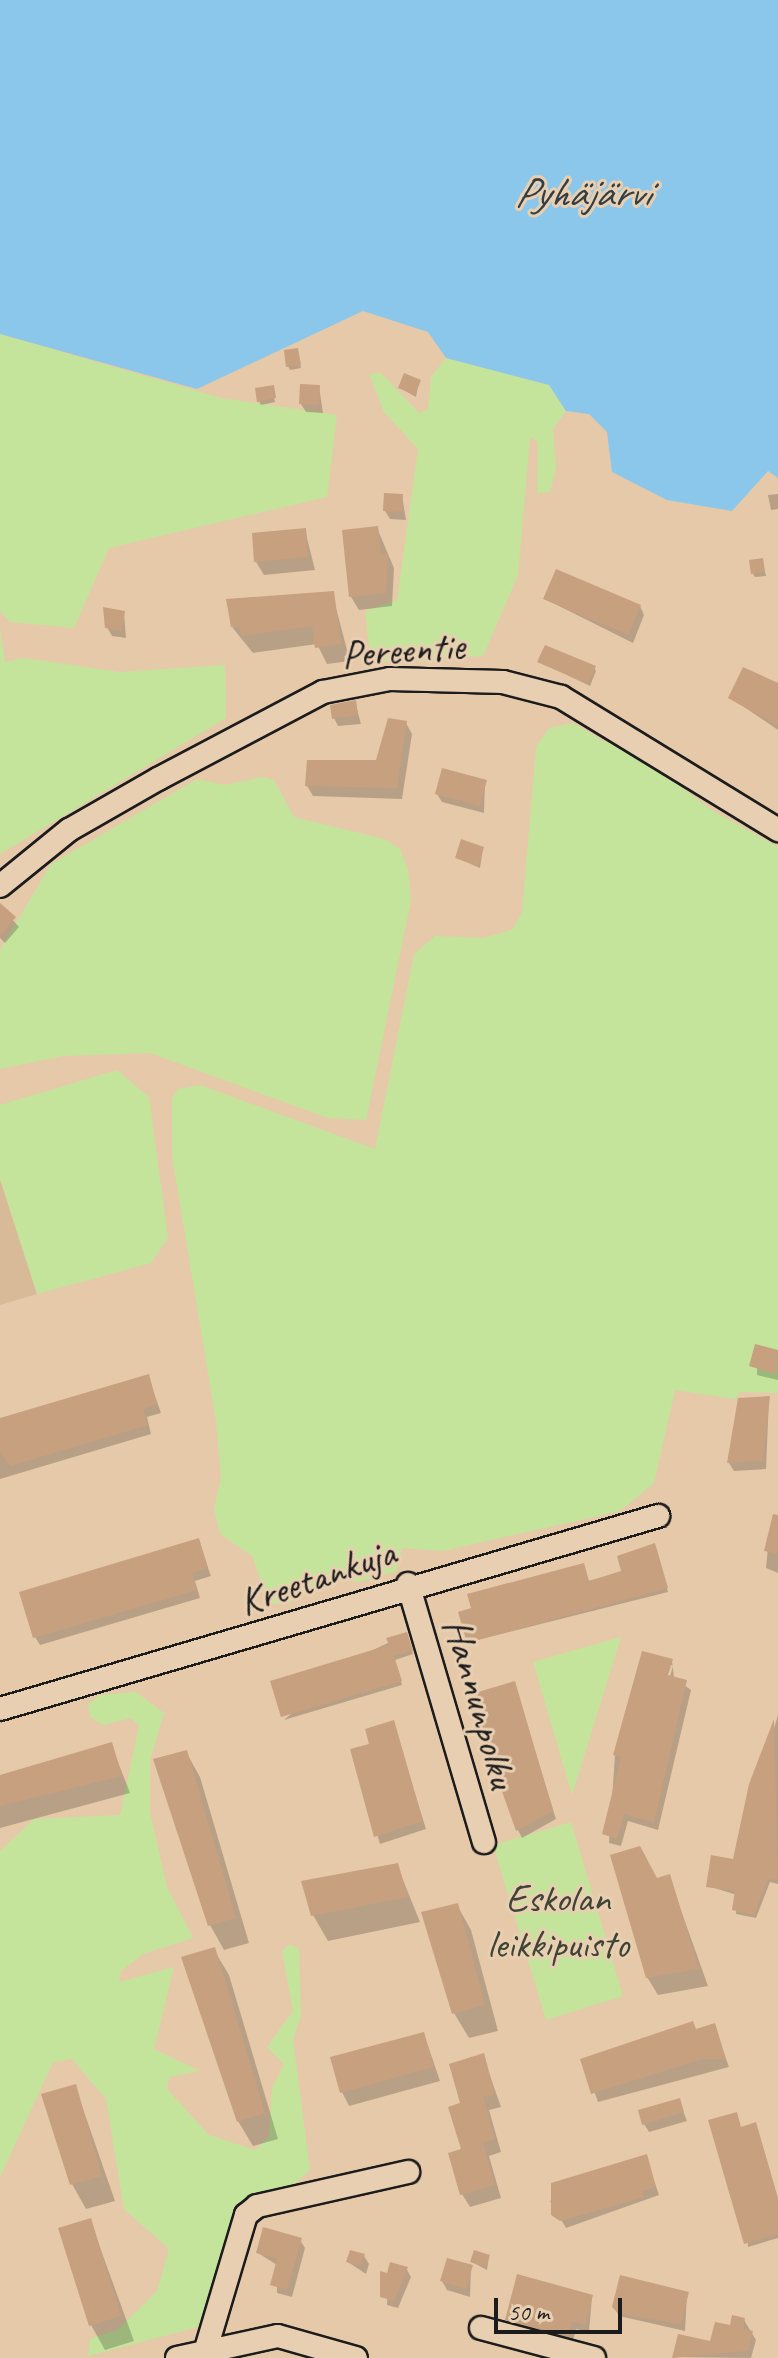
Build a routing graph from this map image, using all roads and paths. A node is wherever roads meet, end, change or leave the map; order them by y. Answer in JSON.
{"nodes":[{"id":1,"x":778,"y":830,"type":"edge"},
{"id":2,"x":0,"y":886,"type":"edge"},
{"id":3,"x":658,"y":1516,"type":"dead end"},
{"id":4,"x":408,"y":1584,"type":"junction"},
{"id":5,"x":0,"y":1709,"type":"edge"},
{"id":6,"x":484,"y":1842,"type":"dead end"},
{"id":7,"x":408,"y":2172,"type":"dead end"},
{"id":8,"x":481,"y":2328,"type":"dead end"},
{"id":9,"x":206,"y":2349,"type":"junction"},
{"id":10,"x":177,"y":2358,"type":"edge"},
{"id":11,"x":356,"y":2358,"type":"edge"},
{"id":12,"x":594,"y":2358,"type":"edge"}],
"edges":[{"from":1,"to":2,"type":"street","name":"Pereentie"},
{"from":3,"to":4,"type":"street","name":"Kreetankuja"},
{"from":4,"to":5,"type":"street","name":"Kreetankuja"},
{"from":4,"to":6,"type":"street","name":"Hannunpolku"},
{"from":7,"to":9,"type":"street"},
{"from":8,"to":12,"type":"street"},
{"from":9,"to":10,"type":"street"},
{"from":9,"to":11,"type":"street"}]}
